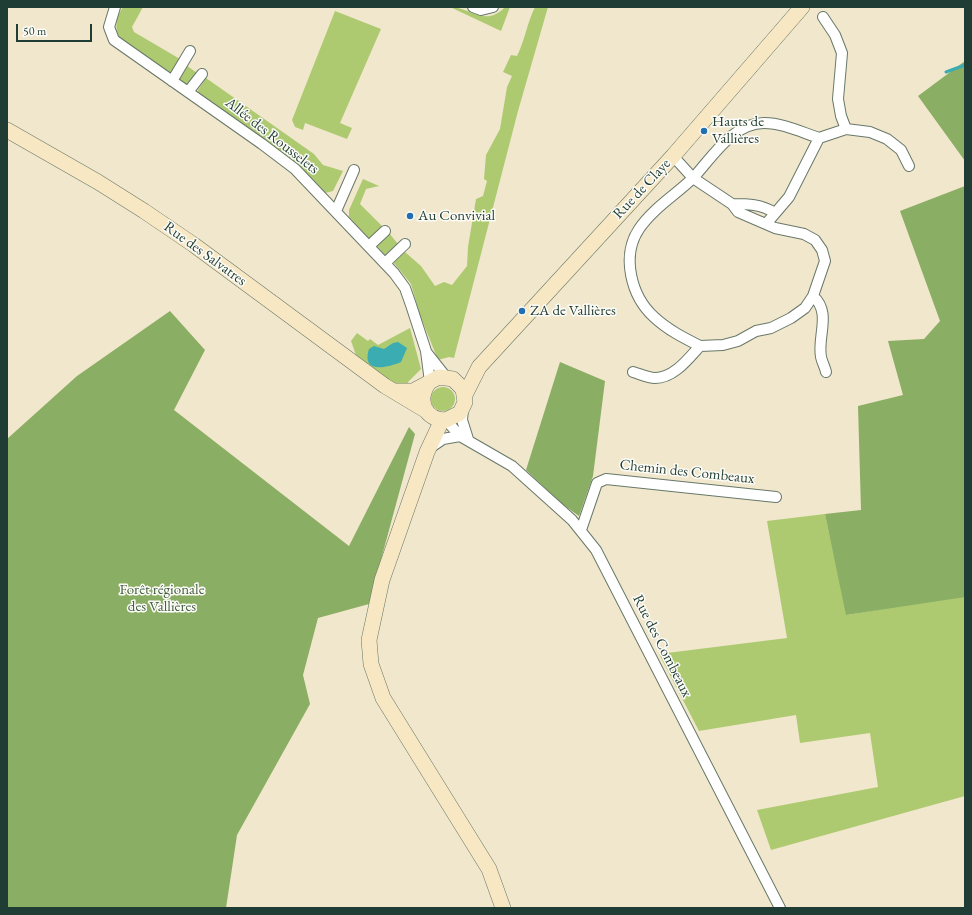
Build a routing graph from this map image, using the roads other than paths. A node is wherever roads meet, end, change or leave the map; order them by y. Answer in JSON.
{"nodes":[{"id":1,"x":473,"y":7,"type":"edge"},
{"id":2,"x":493,"y":7,"type":"edge"},
{"id":3,"x":799,"y":8,"type":"edge"},
{"id":4,"x":111,"y":9,"type":"edge"},
{"id":5,"x":823,"y":17,"type":"dead end"},
{"id":6,"x":190,"y":51,"type":"dead end"},
{"id":7,"x":202,"y":74,"type":"dead end"},
{"id":8,"x":172,"y":81,"type":"junction"},
{"id":9,"x":188,"y":92,"type":"junction"},
{"id":10,"x":846,"y":129,"type":"junction"},
{"id":11,"x":7,"y":130,"type":"edge"},
{"id":12,"x":819,"y":138,"type":"junction"},
{"id":13,"x":673,"y":156,"type":"junction"},
{"id":14,"x":910,"y":166,"type":"dead end"},
{"id":15,"x":354,"y":170,"type":"dead end"},
{"id":16,"x":693,"y":178,"type":"junction"},
{"id":17,"x":732,"y":204,"type":"junction"},
{"id":18,"x":336,"y":211,"type":"junction"},
{"id":19,"x":775,"y":213,"type":"junction"},
{"id":20,"x":766,"y":224,"type":"junction"},
{"id":21,"x":385,"y":231,"type":"dead end"},
{"id":22,"x":404,"y":244,"type":"dead end"},
{"id":23,"x":369,"y":246,"type":"junction"},
{"id":24,"x":385,"y":263,"type":"junction"},
{"id":25,"x":814,"y":296,"type":"junction"},
{"id":26,"x":700,"y":346,"type":"junction"},
{"id":27,"x":426,"y":351,"type":"junction"},
{"id":28,"x":479,"y":367,"type":"junction"},
{"id":29,"x":633,"y":372,"type":"dead end"},
{"id":30,"x":826,"y":372,"type":"dead end"},
{"id":31,"x":450,"y":378,"type":"junction"},
{"id":32,"x":429,"y":383,"type":"junction"},
{"id":33,"x":394,"y":391,"type":"junction"},
{"id":34,"x":464,"y":402,"type":"junction"},
{"id":35,"x":436,"y":416,"type":"junction"},
{"id":36,"x":464,"y":438,"type":"junction"},
{"id":37,"x":428,"y":451,"type":"junction"},
{"id":38,"x":776,"y":497,"type":"dead end"},
{"id":39,"x":581,"y":530,"type":"junction"},
{"id":40,"x":503,"y":908,"type":"edge"},
{"id":41,"x":780,"y":908,"type":"edge"}],
"edges":[{"from":1,"to":2,"type":"street"},
{"from":3,"to":13,"type":"street","name":"Rue de Claye"},
{"from":4,"to":8,"type":"street","name":"Allée des Rousselets"},
{"from":5,"to":10,"type":"street"},
{"from":6,"to":8,"type":"street"},
{"from":7,"to":9,"type":"street"},
{"from":8,"to":9,"type":"street","name":"Allée des Rousselets"},
{"from":9,"to":18,"type":"street","name":"Allée des Rousselets"},
{"from":10,"to":12,"type":"street"},
{"from":10,"to":14,"type":"street"},
{"from":11,"to":33,"type":"street","name":"Rue des Salvatres"},
{"from":12,"to":16,"type":"street"},
{"from":12,"to":19,"type":"street"},
{"from":13,"to":16,"type":"street"},
{"from":13,"to":28,"type":"street","name":"Rue de Claye"},
{"from":15,"to":18,"type":"street"},
{"from":16,"to":17,"type":"street"},
{"from":16,"to":26,"type":"street"},
{"from":17,"to":19,"type":"street"},
{"from":17,"to":20,"type":"street"},
{"from":18,"to":23,"type":"street","name":"Allée des Rousselets"},
{"from":19,"to":20,"type":"street"},
{"from":20,"to":25,"type":"street"},
{"from":21,"to":23,"type":"street"},
{"from":22,"to":24,"type":"street"},
{"from":23,"to":24,"type":"street","name":"Allée des Rousselets"},
{"from":24,"to":27,"type":"street","name":"Allée des Rousselets"},
{"from":25,"to":26,"type":"street"},
{"from":25,"to":30,"type":"street"},
{"from":26,"to":29,"type":"street"},
{"from":27,"to":31,"type":"street","name":"Allée des Rousselets"},
{"from":27,"to":32,"type":"street","name":"Allée des Rousselets"},
{"from":28,"to":31,"type":"street","name":"Rue de Claye"},
{"from":28,"to":34,"type":"street","name":"Rue de Claye"},
{"from":31,"to":32,"type":"street"},
{"from":31,"to":34,"type":"street"},
{"from":32,"to":33,"type":"street"},
{"from":32,"to":35,"type":"street"},
{"from":33,"to":35,"type":"street","name":"Rue des Salvatres"},
{"from":34,"to":35,"type":"street"},
{"from":34,"to":36,"type":"street"},
{"from":35,"to":36,"type":"street","name":"Rue des Combeaux"},
{"from":35,"to":37,"type":"street"},
{"from":36,"to":37,"type":"street"},
{"from":36,"to":39,"type":"street","name":"Rue des Combeaux"},
{"from":37,"to":40,"type":"street"},
{"from":38,"to":39,"type":"street","name":"Chemin des Combeaux"},
{"from":39,"to":41,"type":"street","name":"Rue des Combeaux"}]}
